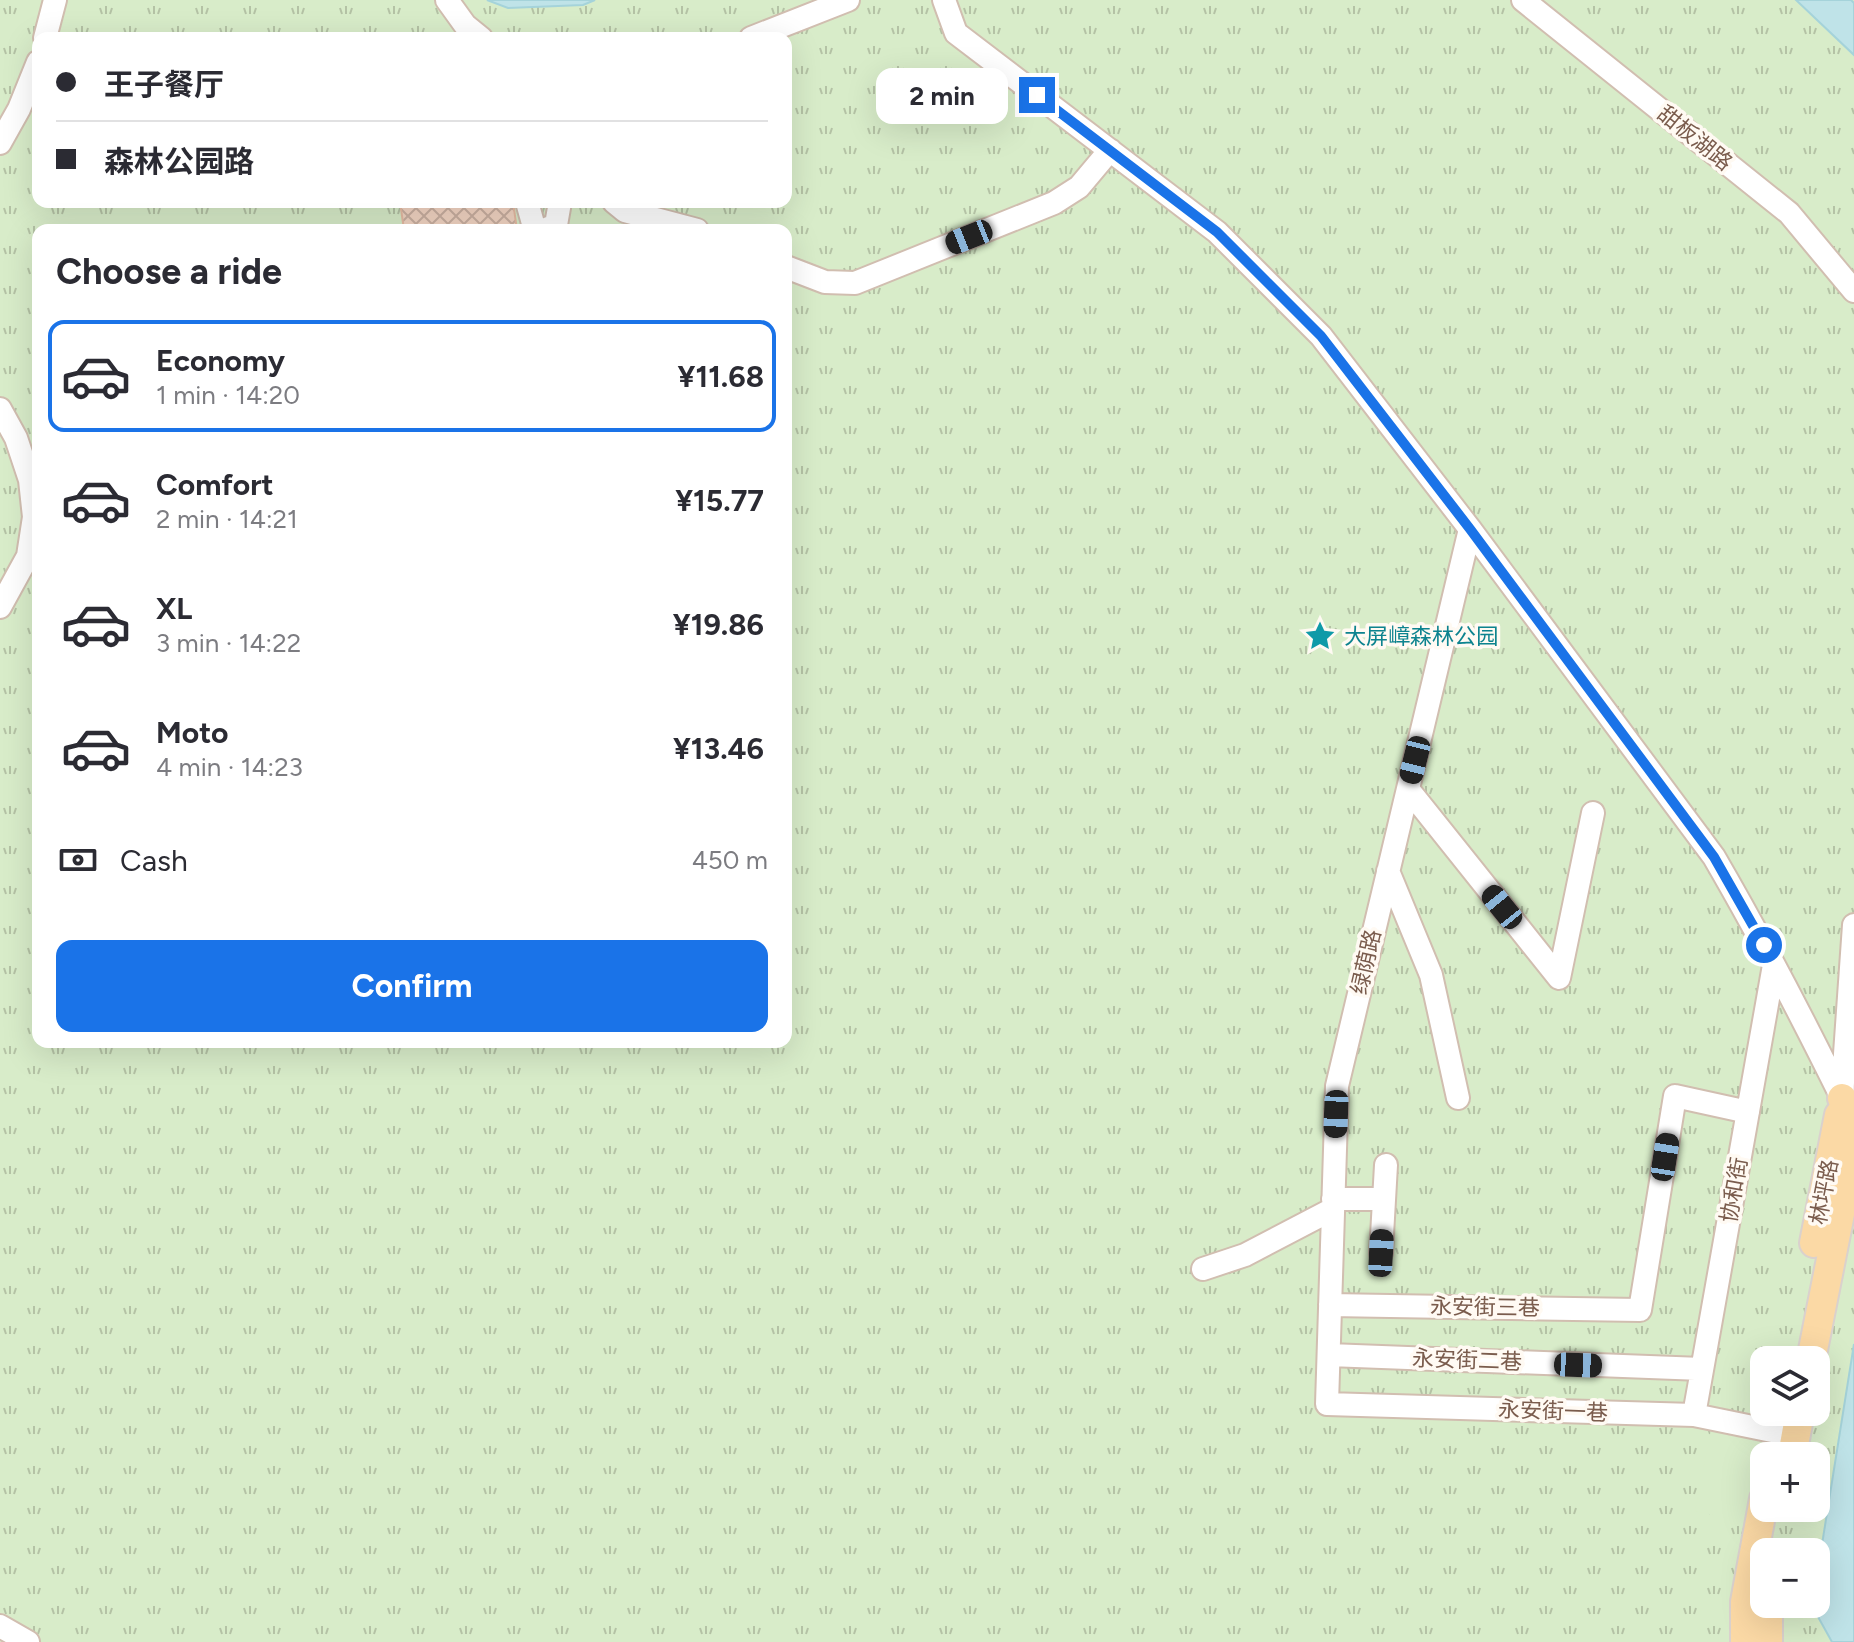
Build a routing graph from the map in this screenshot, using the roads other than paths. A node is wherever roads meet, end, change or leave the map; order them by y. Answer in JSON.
{"nodes":[{"id":1,"x":55,"y":0,"type":"edge"},
{"id":2,"x":447,"y":0,"type":"edge"},
{"id":3,"x":848,"y":0,"type":"edge"},
{"id":4,"x":944,"y":0,"type":"edge"},
{"id":5,"x":1523,"y":0,"type":"edge"},
{"id":6,"x":47,"y":32,"type":"edge"},
{"id":7,"x":474,"y":32,"type":"edge"},
{"id":8,"x":766,"y":32,"type":"edge"},
{"id":9,"x":32,"y":77,"type":"edge"},
{"id":10,"x":0,"y":143,"type":"edge"},
{"id":11,"x":1110,"y":150,"type":"junction"},
{"id":12,"x":621,"y":208,"type":"edge"},
{"id":13,"x":674,"y":224,"type":"edge"},
{"id":14,"x":792,"y":269,"type":"edge"},
{"id":15,"x":1854,"y":291,"type":"edge"},
{"id":16,"x":0,"y":409,"type":"edge"},
{"id":17,"x":32,"y":498,"type":"edge"},
{"id":18,"x":1470,"y":529,"type":"junction"},
{"id":19,"x":32,"y":530,"type":"edge"},
{"id":20,"x":0,"y":607,"type":"edge"},
{"id":21,"x":1408,"y":789,"type":"junction"},
{"id":22,"x":1593,"y":813,"type":"dead end"},
{"id":23,"x":1388,"y":871,"type":"junction"},
{"id":24,"x":1854,"y":925,"type":"edge"},
{"id":25,"x":1774,"y":965,"type":"junction"},
{"id":26,"x":1458,"y":1098,"type":"dead end"},
{"id":27,"x":1842,"y":1098,"type":"junction"},
{"id":28,"x":1748,"y":1112,"type":"junction"},
{"id":29,"x":1386,"y":1165,"type":"dead end"},
{"id":30,"x":1384,"y":1199,"type":"junction"},
{"id":31,"x":1333,"y":1204,"type":"junction"},
{"id":32,"x":1381,"y":1253,"type":"dead end"},
{"id":33,"x":1203,"y":1269,"type":"dead end"},
{"id":34,"x":1330,"y":1305,"type":"junction"},
{"id":35,"x":1794,"y":1346,"type":"edge"},
{"id":36,"x":1814,"y":1346,"type":"edge"},
{"id":37,"x":1329,"y":1355,"type":"junction"},
{"id":38,"x":1702,"y":1369,"type":"junction"},
{"id":39,"x":1327,"y":1404,"type":"joint"},
{"id":40,"x":1694,"y":1415,"type":"junction"},
{"id":41,"x":1781,"y":1439,"type":"edge"},
{"id":42,"x":1760,"y":1522,"type":"edge"},
{"id":43,"x":1768,"y":1618,"type":"edge"},
{"id":44,"x":0,"y":1626,"type":"edge"},
{"id":45,"x":28,"y":1642,"type":"edge"},
{"id":46,"x":1745,"y":1642,"type":"edge"},
{"id":47,"x":1768,"y":1642,"type":"edge"}],
"edges":[{"from":1,"to":6,"type":"street"},
{"from":2,"to":7,"type":"street"},
{"from":3,"to":8,"type":"street"},
{"from":4,"to":11,"type":"street"},
{"from":5,"to":15,"type":"street","name":"甜板湖路"},
{"from":9,"to":10,"type":"street"},
{"from":11,"to":14,"type":"street"},
{"from":11,"to":18,"type":"street"},
{"from":12,"to":13,"type":"street"},
{"from":16,"to":17,"type":"street"},
{"from":18,"to":21,"type":"street","name":"绿荫路"},
{"from":18,"to":25,"type":"street"},
{"from":19,"to":20,"type":"street"},
{"from":21,"to":22,"type":"street"},
{"from":21,"to":23,"type":"street","name":"绿荫路"},
{"from":23,"to":26,"type":"street"},
{"from":23,"to":31,"type":"street","name":"绿荫路"},
{"from":24,"to":27,"type":"street"},
{"from":25,"to":27,"type":"street"},
{"from":25,"to":28,"type":"street","name":"协和街"},
{"from":27,"to":35,"type":"main road","name":"林坪路"},
{"from":27,"to":36,"type":"main road","name":"林坪路"},
{"from":28,"to":34,"type":"street","name":"永安街三巷"},
{"from":28,"to":38,"type":"street","name":"协和街"},
{"from":29,"to":30,"type":"street"},
{"from":30,"to":31,"type":"street"},
{"from":30,"to":32,"type":"street"},
{"from":31,"to":33,"type":"street"},
{"from":31,"to":34,"type":"street","name":"绿荫路"},
{"from":34,"to":37,"type":"street","name":"绿荫路"},
{"from":37,"to":38,"type":"street","name":"永安街二巷"},
{"from":37,"to":39,"type":"street","name":"绿荫路"},
{"from":38,"to":40,"type":"street","name":"协和街"},
{"from":39,"to":40,"type":"street","name":"永安街一巷"},
{"from":40,"to":41,"type":"street","name":"永安街一巷"},
{"from":42,"to":46,"type":"main road"},
{"from":43,"to":47,"type":"main road"},
{"from":44,"to":45,"type":"street"}]}
